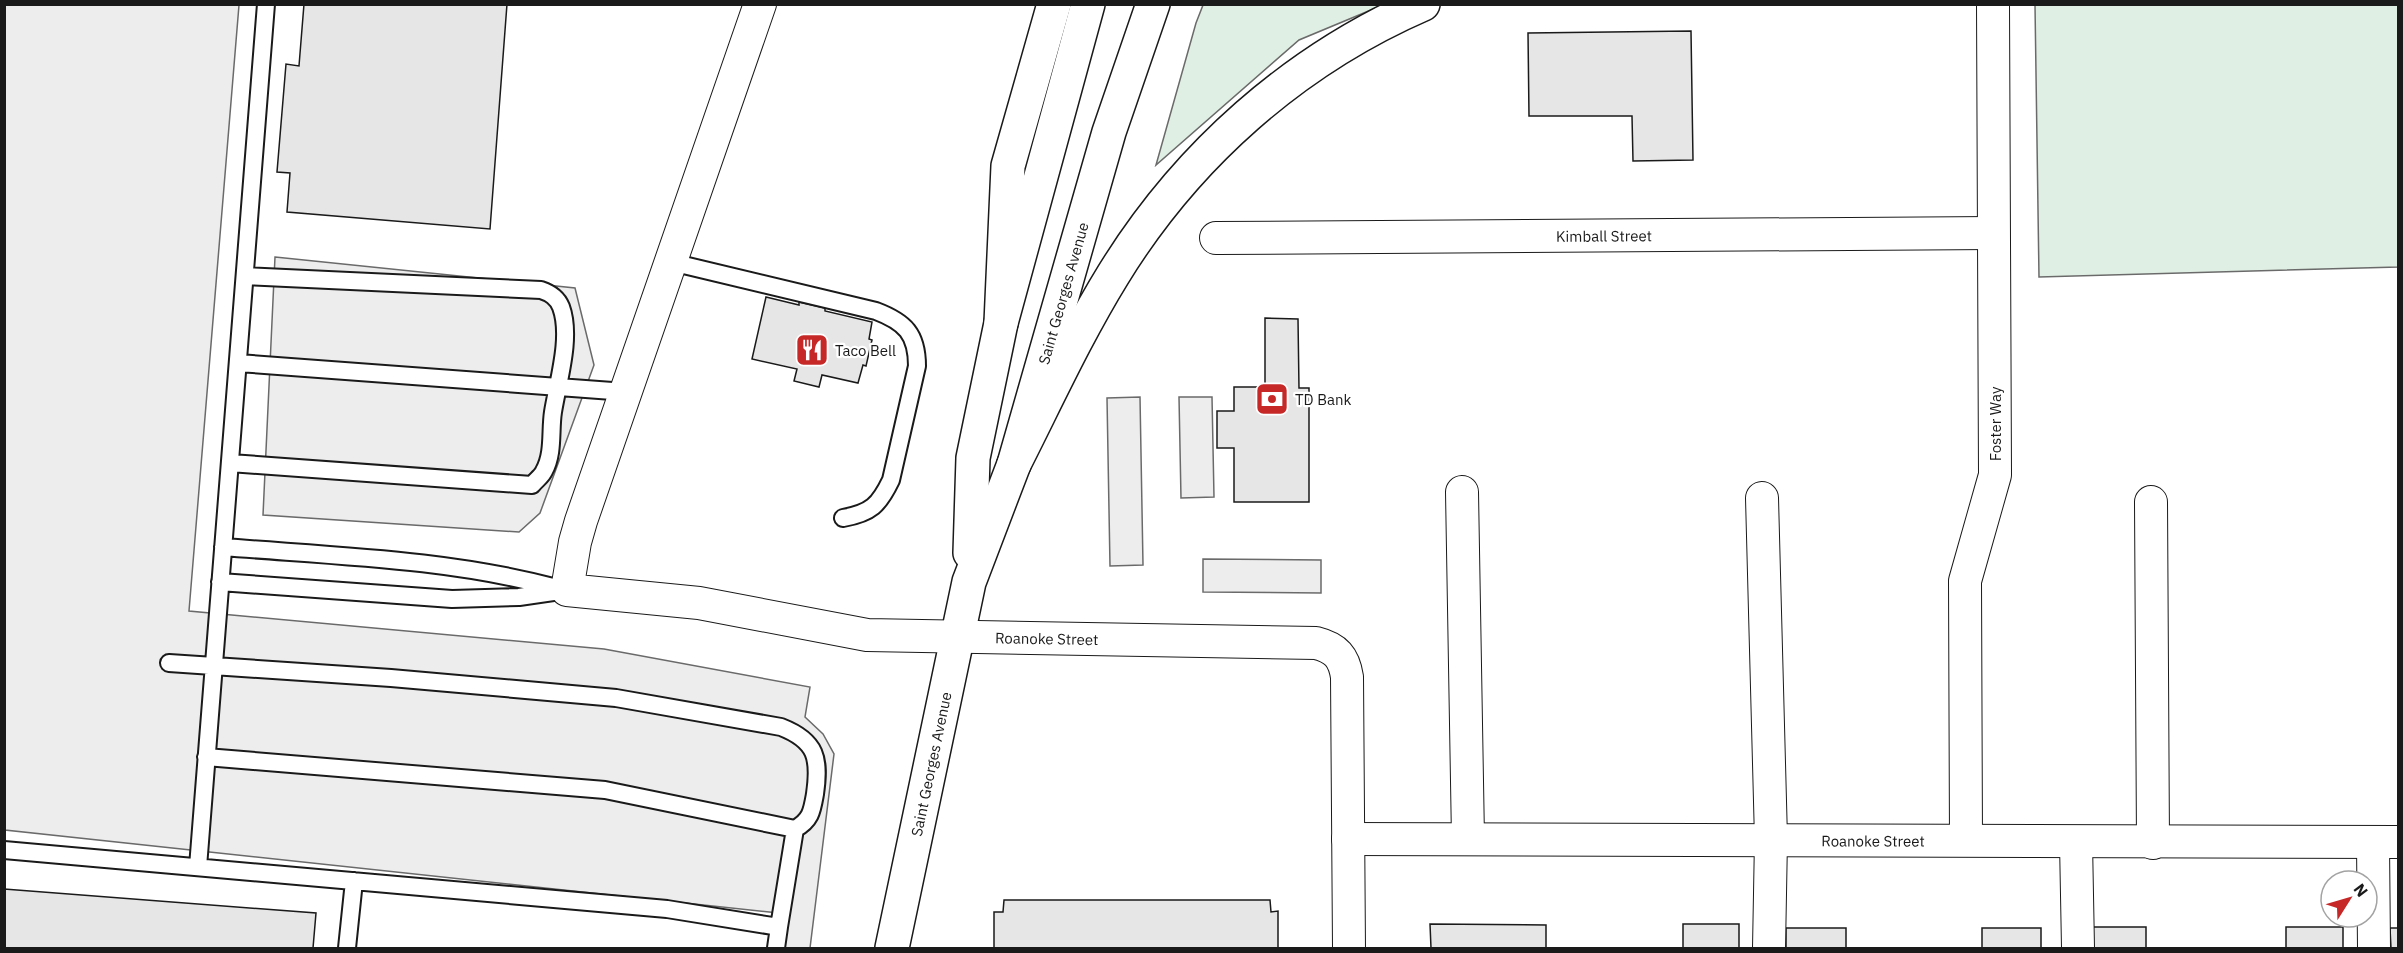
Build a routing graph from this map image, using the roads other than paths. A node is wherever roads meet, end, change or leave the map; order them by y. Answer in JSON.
{"nodes":[{"id":1,"x":266,"y":4,"type":"edge"},
{"id":2,"x":760,"y":4,"type":"edge"},
{"id":3,"x":1054,"y":4,"type":"edge"},
{"id":4,"x":1088,"y":4,"type":"edge"},
{"id":5,"x":1153,"y":4,"type":"edge"},
{"id":6,"x":1423,"y":4,"type":"edge"},
{"id":7,"x":1994,"y":4,"type":"edge"},
{"id":8,"x":1993,"y":233,"type":"junction"},
{"id":9,"x":1216,"y":237,"type":"dead end"},
{"id":10,"x":671,"y":262,"type":"junction"},
{"id":11,"x":245,"y":276,"type":"junction"},
{"id":12,"x":1001,"y":323,"type":"junction"},
{"id":13,"x":238,"y":363,"type":"junction"},
{"id":14,"x":558,"y":387,"type":"junction"},
{"id":15,"x":626,"y":392,"type":"junction"},
{"id":16,"x":230,"y":463,"type":"junction"},
{"id":17,"x":1014,"y":464,"type":"junction"},
{"id":18,"x":1462,"y":492,"type":"dead end"},
{"id":19,"x":1762,"y":498,"type":"dead end"},
{"id":20,"x":2151,"y":502,"type":"dead end"},
{"id":21,"x":843,"y":518,"type":"dead end"},
{"id":22,"x":223,"y":547,"type":"junction"},
{"id":23,"x":220,"y":582,"type":"junction"},
{"id":24,"x":969,"y":582,"type":"junction"},
{"id":25,"x":567,"y":590,"type":"junction"},
{"id":26,"x":957,"y":637,"type":"junction"},
{"id":27,"x":169,"y":663,"type":"dead end"},
{"id":28,"x":214,"y":666,"type":"junction"},
{"id":29,"x":206,"y":757,"type":"junction"},
{"id":30,"x":795,"y":829,"type":"junction"},
{"id":31,"x":1468,"y":839,"type":"junction"},
{"id":32,"x":1771,"y":839,"type":"junction"},
{"id":33,"x":1348,"y":840,"type":"junction"},
{"id":34,"x":1965,"y":840,"type":"junction"},
{"id":35,"x":2076,"y":842,"type":"junction"},
{"id":36,"x":2153,"y":843,"type":"junction"},
{"id":37,"x":2386,"y":843,"type":"edge"},
{"id":38,"x":4,"y":849,"type":"edge"},
{"id":39,"x":198,"y":867,"type":"junction"},
{"id":40,"x":354,"y":881,"type":"junction"},
{"id":41,"x":779,"y":927,"type":"junction"},
{"id":42,"x":347,"y":948,"type":"edge"},
{"id":43,"x":776,"y":948,"type":"edge"},
{"id":44,"x":892,"y":948,"type":"edge"},
{"id":45,"x":1348,"y":948,"type":"edge"},
{"id":46,"x":1769,"y":948,"type":"edge"},
{"id":47,"x":2078,"y":948,"type":"edge"},
{"id":48,"x":2374,"y":948,"type":"edge"}],
"edges":[{"from":1,"to":11,"type":"lane"},
{"from":2,"to":10,"type":"street"},
{"from":3,"to":12,"type":"main road"},
{"from":4,"to":12,"type":"main road","name":"Saint Georges Avenue"},
{"from":5,"to":17,"type":"main road","name":"Saint Georges Avenue"},
{"from":6,"to":17,"type":"main road"},
{"from":7,"to":8,"type":"street","name":"Foster Way"},
{"from":8,"to":9,"type":"street","name":"Kimball Street"},
{"from":8,"to":34,"type":"street","name":"Foster Way"},
{"from":10,"to":15,"type":"street"},
{"from":10,"to":21,"type":"lane"},
{"from":11,"to":13,"type":"lane"},
{"from":11,"to":14,"type":"lane"},
{"from":12,"to":24,"type":"main road","name":"Saint Georges Avenue"},
{"from":13,"to":14,"type":"lane"},
{"from":13,"to":16,"type":"lane"},
{"from":14,"to":15,"type":"lane"},
{"from":14,"to":16,"type":"lane"},
{"from":15,"to":25,"type":"street"},
{"from":16,"to":22,"type":"lane"},
{"from":17,"to":24,"type":"main road","name":"Saint Georges Avenue"},
{"from":18,"to":31,"type":"street"},
{"from":19,"to":32,"type":"street"},
{"from":20,"to":36,"type":"street"},
{"from":22,"to":23,"type":"lane"},
{"from":22,"to":25,"type":"lane"},
{"from":23,"to":25,"type":"lane"},
{"from":23,"to":28,"type":"lane"},
{"from":24,"to":26,"type":"main road","name":"Saint Georges Avenue"},
{"from":25,"to":26,"type":"street","name":"Roanoke Street"},
{"from":26,"to":33,"type":"street","name":"Roanoke Street"},
{"from":26,"to":44,"type":"main road","name":"Saint Georges Avenue"},
{"from":27,"to":28,"type":"lane"},
{"from":28,"to":29,"type":"lane"},
{"from":28,"to":30,"type":"lane"},
{"from":29,"to":30,"type":"lane"},
{"from":29,"to":39,"type":"lane"},
{"from":30,"to":41,"type":"lane"},
{"from":31,"to":32,"type":"street","name":"Roanoke Street"},
{"from":31,"to":33,"type":"street","name":"Roanoke Street"},
{"from":32,"to":34,"type":"street","name":"Roanoke Street"},
{"from":32,"to":46,"type":"street"},
{"from":33,"to":45,"type":"street","name":"Roanoke Street"},
{"from":34,"to":35,"type":"street","name":"Roanoke Street"},
{"from":35,"to":36,"type":"street","name":"Roanoke Street"},
{"from":35,"to":47,"type":"street"},
{"from":36,"to":37,"type":"street","name":"Roanoke Street"},
{"from":37,"to":48,"type":"street"},
{"from":38,"to":39,"type":"lane"},
{"from":39,"to":40,"type":"lane"},
{"from":40,"to":41,"type":"lane"},
{"from":40,"to":42,"type":"lane"},
{"from":41,"to":43,"type":"lane"}]}
